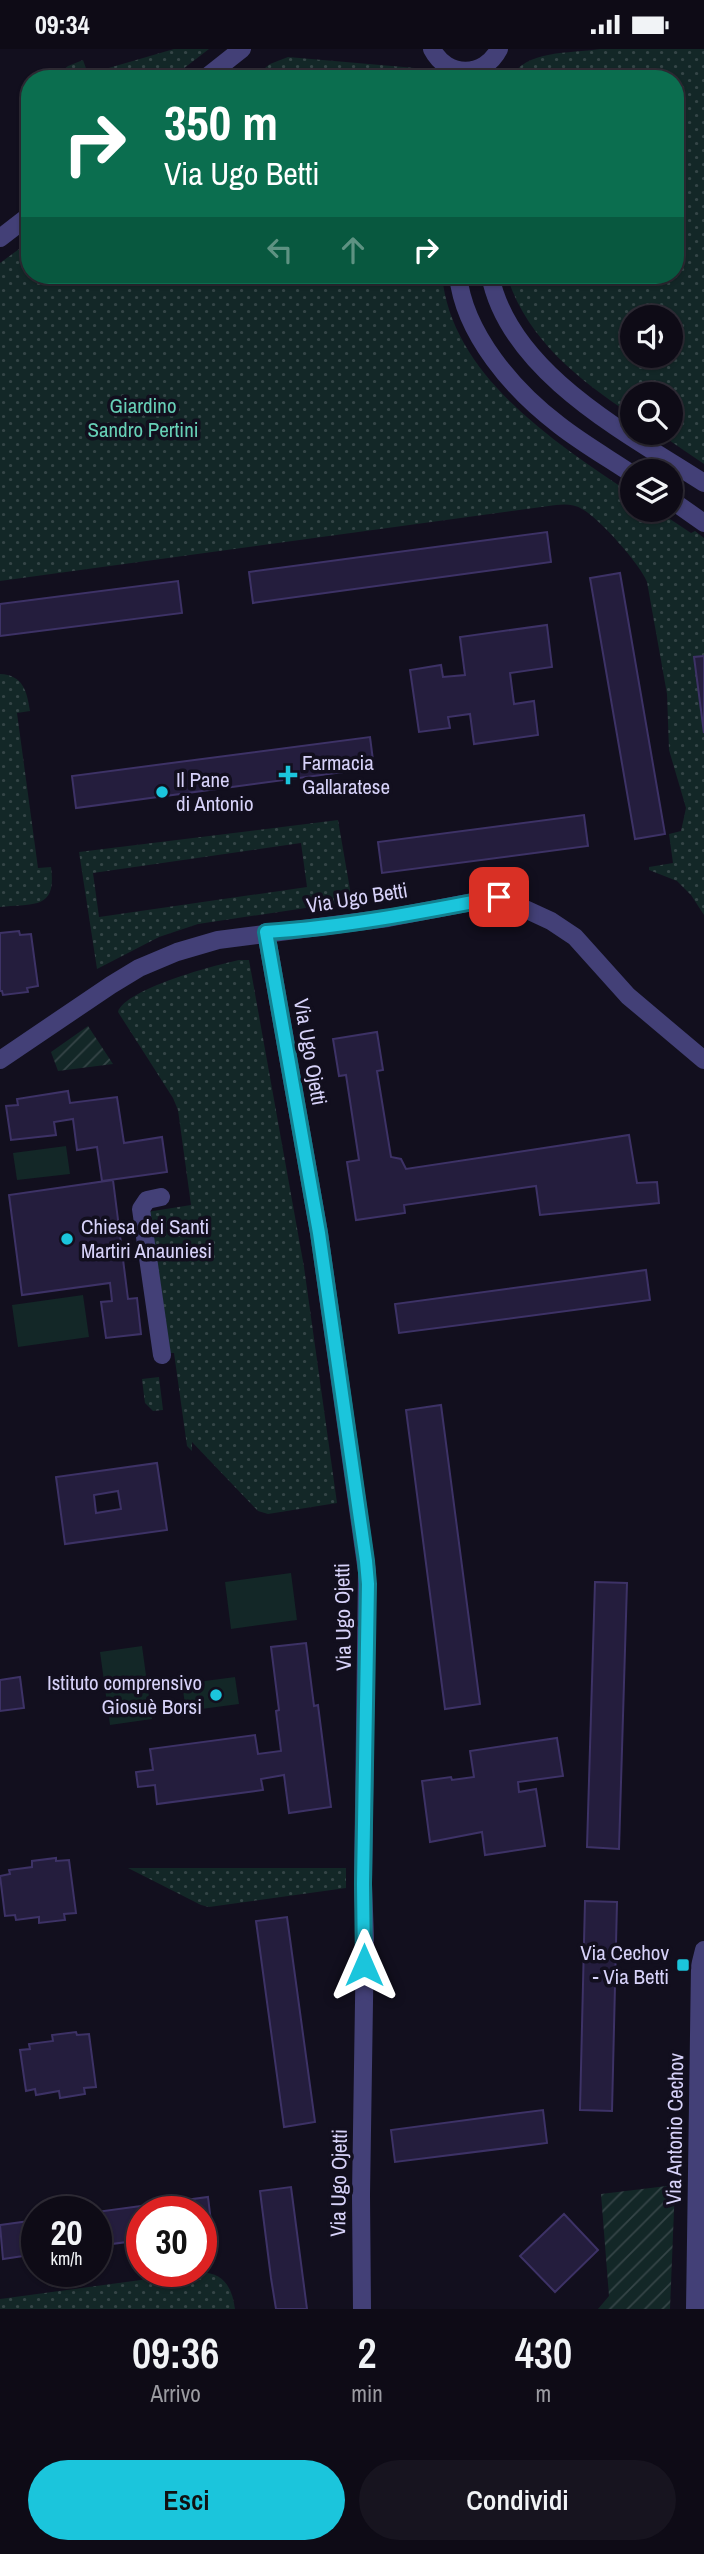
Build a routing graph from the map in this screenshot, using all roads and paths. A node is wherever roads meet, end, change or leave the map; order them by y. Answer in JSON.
{"nodes":[{"id":1,"x":242,"y":49,"type":"edge"},
{"id":2,"x":499,"y":49,"type":"edge"},
{"id":3,"x":431,"y":52,"type":"edge"},
{"id":4,"x":215,"y":70,"type":"edge"},
{"id":5,"x":438,"y":70,"type":"edge"},
{"id":6,"x":457,"y":70,"type":"edge"},
{"id":7,"x":487,"y":70,"type":"edge"},
{"id":8,"x":21,"y":222,"type":"edge"},
{"id":9,"x":0,"y":238,"type":"edge"},
{"id":10,"x":460,"y":284,"type":"edge"},
{"id":11,"x":492,"y":284,"type":"edge"},
{"id":12,"x":620,"y":466,"type":"edge"},
{"id":13,"x":704,"y":483,"type":"edge"},
{"id":14,"x":683,"y":508,"type":"edge"},
{"id":15,"x":704,"y":523,"type":"edge"},
{"id":16,"x":266,"y":932,"type":"junction"},
{"id":17,"x":702,"y":1056,"type":"edge"},
{"id":18,"x":0,"y":1060,"type":"edge"},
{"id":19,"x":161,"y":1197,"type":"dead end"},
{"id":20,"x":162,"y":1355,"type":"dead end"},
{"id":21,"x":704,"y":1950,"type":"edge"},
{"id":22,"x":362,"y":2309,"type":"edge"},
{"id":23,"x":695,"y":2309,"type":"edge"}],
"edges":[{"from":1,"to":4,"type":"street"},
{"from":2,"to":7,"type":"street"},
{"from":3,"to":5,"type":"street"},
{"from":3,"to":6,"type":"street"},
{"from":8,"to":9,"type":"street"},
{"from":10,"to":12,"type":"street"},
{"from":11,"to":13,"type":"street"},
{"from":14,"to":15,"type":"street"},
{"from":16,"to":17,"type":"street","name":"Via Ugo Betti"},
{"from":16,"to":18,"type":"street","name":"Via Ugo Betti"},
{"from":16,"to":22,"type":"street","name":"Via Ugo Ojetti"},
{"from":19,"to":20,"type":"street"},
{"from":21,"to":23,"type":"street","name":"Via Antonio Cechov"}]}
